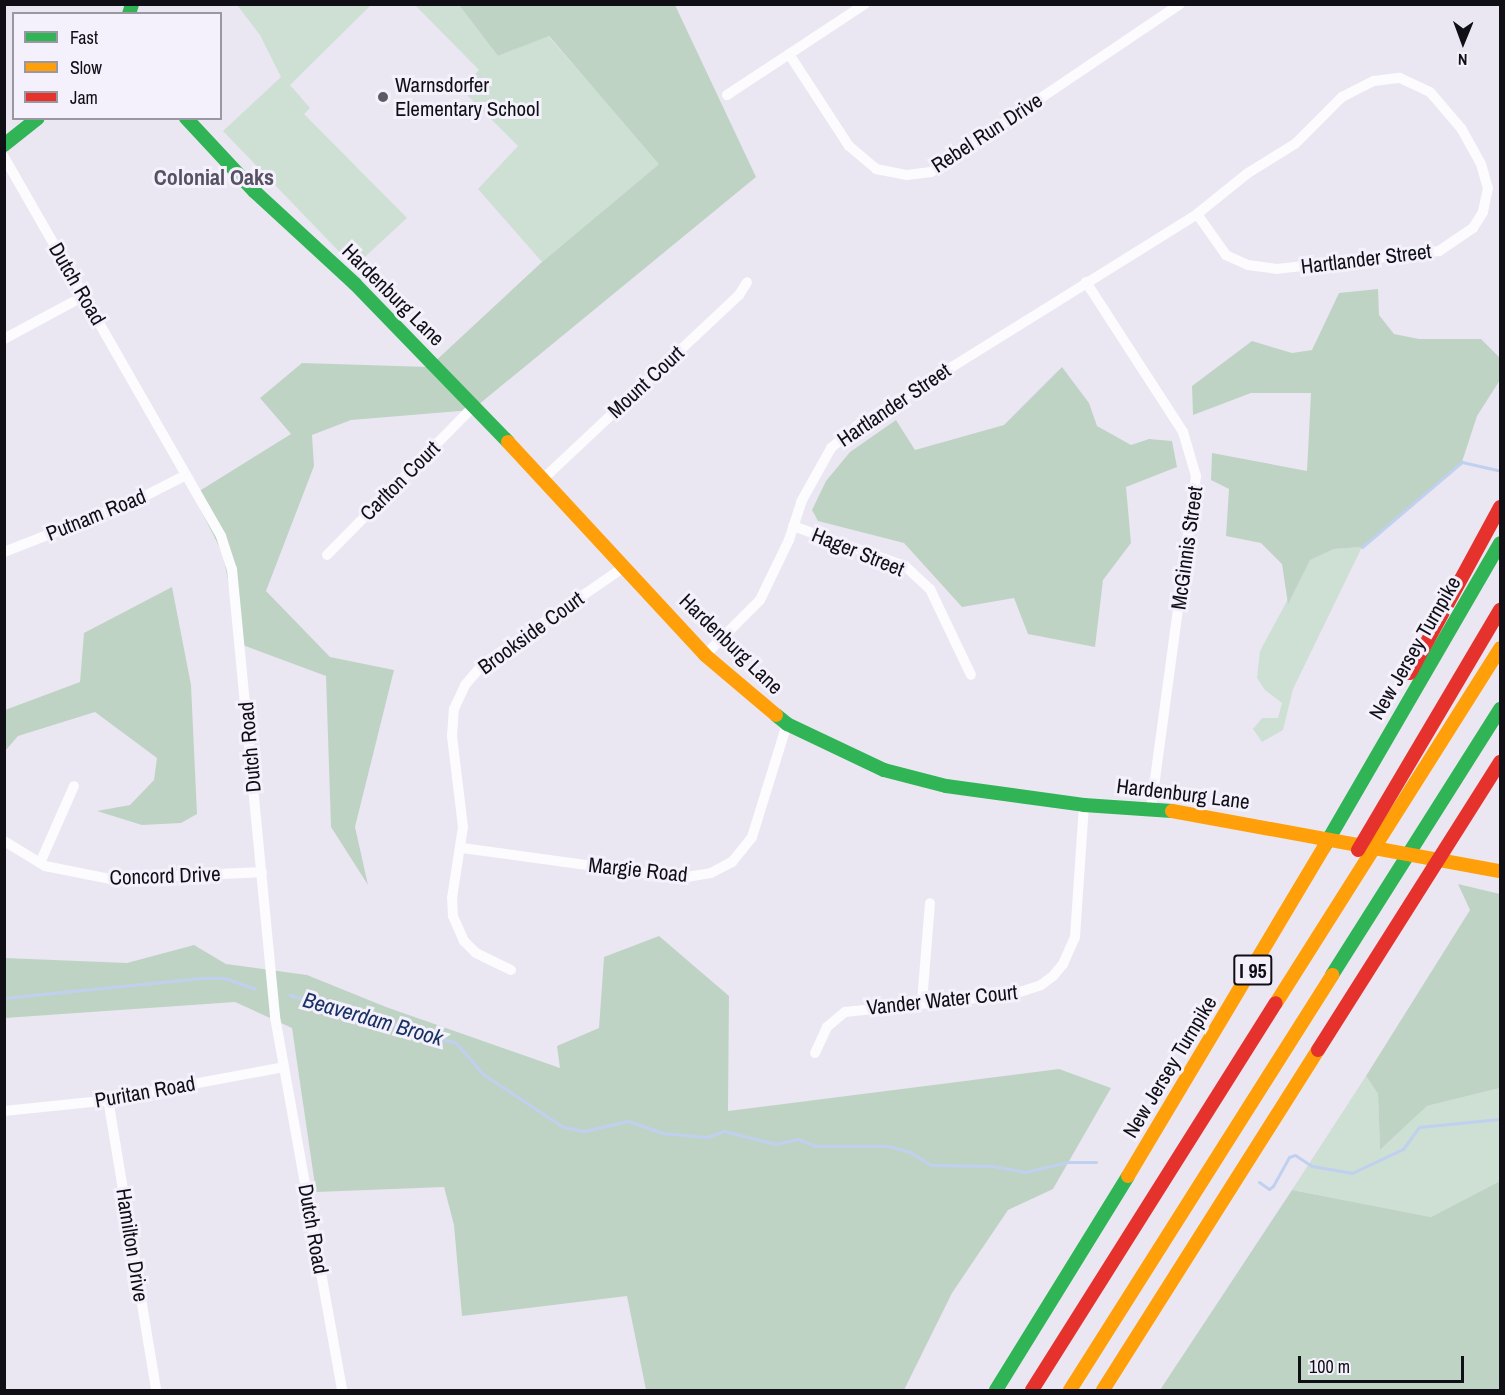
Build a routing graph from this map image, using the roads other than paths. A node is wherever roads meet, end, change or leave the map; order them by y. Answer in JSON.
{"nodes":[{"id":1,"x":1180,"y":4,"type":"edge"},
{"id":2,"x":857,"y":7,"type":"edge"},
{"id":3,"x":789,"y":54,"type":"junction"},
{"id":4,"x":727,"y":95,"type":"dead end"},
{"id":5,"x":35,"y":120,"type":"edge"},
{"id":6,"x":188,"y":120,"type":"edge"},
{"id":7,"x":4,"y":145,"type":"edge"},
{"id":8,"x":4,"y":157,"type":"edge"},
{"id":9,"x":1197,"y":214,"type":"junction"},
{"id":10,"x":747,"y":282,"type":"dead end"},
{"id":11,"x":1086,"y":282,"type":"junction"},
{"id":12,"x":84,"y":296,"type":"junction"},
{"id":13,"x":4,"y":339,"type":"edge"},
{"id":14,"x":474,"y":406,"type":"junction"},
{"id":15,"x":186,"y":475,"type":"junction"},
{"id":16,"x":543,"y":479,"type":"junction"},
{"id":17,"x":1500,"y":507,"type":"edge"},
{"id":18,"x":794,"y":526,"type":"junction"},
{"id":19,"x":1500,"y":543,"type":"edge"},
{"id":20,"x":4,"y":552,"type":"edge"},
{"id":21,"x":327,"y":555,"type":"dead end"},
{"id":22,"x":624,"y":567,"type":"junction"},
{"id":23,"x":1500,"y":610,"type":"edge"},
{"id":24,"x":1500,"y":648,"type":"edge"},
{"id":25,"x":705,"y":655,"type":"junction"},
{"id":26,"x":971,"y":675,"type":"dead end"},
{"id":27,"x":1500,"y":709,"type":"edge"},
{"id":28,"x":787,"y":724,"type":"junction"},
{"id":29,"x":1500,"y":762,"type":"edge"},
{"id":30,"x":75,"y":786,"type":"dead end"},
{"id":31,"x":1084,"y":805,"type":"junction"},
{"id":32,"x":1151,"y":808,"type":"junction"},
{"id":33,"x":4,"y":842,"type":"edge"},
{"id":34,"x":462,"y":848,"type":"junction"},
{"id":35,"x":40,"y":863,"type":"junction"},
{"id":36,"x":1500,"y":871,"type":"edge"},
{"id":37,"x":262,"y":872,"type":"junction"},
{"id":38,"x":930,"y":903,"type":"dead end"},
{"id":39,"x":511,"y":970,"type":"dead end"},
{"id":40,"x":922,"y":1002,"type":"junction"},
{"id":41,"x":1211,"y":1042,"type":"junction"},
{"id":42,"x":815,"y":1053,"type":"dead end"},
{"id":43,"x":1240,"y":1059,"type":"junction"},
{"id":44,"x":284,"y":1067,"type":"junction"},
{"id":45,"x":108,"y":1099,"type":"junction"},
{"id":46,"x":4,"y":1111,"type":"edge"},
{"id":47,"x":156,"y":1390,"type":"edge"},
{"id":48,"x":342,"y":1390,"type":"edge"},
{"id":49,"x":996,"y":1390,"type":"edge"},
{"id":50,"x":1032,"y":1390,"type":"edge"},
{"id":51,"x":1070,"y":1390,"type":"edge"},
{"id":52,"x":1103,"y":1390,"type":"edge"}],
"edges":[{"from":1,"to":3,"type":"street","name":"Rebel Run Drive"},
{"from":2,"to":3,"type":"street"},
{"from":3,"to":4,"type":"street"},
{"from":5,"to":7,"type":"main road"},
{"from":6,"to":14,"type":"main road","name":"Hardenburg Lane"},
{"from":8,"to":12,"type":"street","name":"Dutch Road"},
{"from":9,"to":9,"type":"street","name":"Hartlander Street"},
{"from":9,"to":11,"type":"street","name":"Hartlander Street"},
{"from":10,"to":16,"type":"street","name":"Mount Court"},
{"from":11,"to":18,"type":"street","name":"Hartlander Street"},
{"from":11,"to":32,"type":"street","name":"McGinnis Street"},
{"from":12,"to":13,"type":"street"},
{"from":12,"to":15,"type":"street","name":"Dutch Road"},
{"from":14,"to":16,"type":"main road","name":"Hardenburg Lane"},
{"from":14,"to":21,"type":"street","name":"Carlton Court"},
{"from":15,"to":20,"type":"street","name":"Putnam Road"},
{"from":15,"to":37,"type":"street","name":"Dutch Road"},
{"from":16,"to":22,"type":"main road","name":"Hardenburg Lane"},
{"from":17,"to":41,"type":"main road"},
{"from":18,"to":25,"type":"street","name":"Hartlander Street"},
{"from":18,"to":26,"type":"street","name":"Hager Street"},
{"from":19,"to":41,"type":"main road","name":"New Jersey Turnpike","number":"I 95"},
{"from":22,"to":25,"type":"main road","name":"Hardenburg Lane"},
{"from":22,"to":34,"type":"street","name":"Brookside Court"},
{"from":23,"to":43,"type":"main road"},
{"from":24,"to":43,"type":"main road","number":"I 95"},
{"from":25,"to":28,"type":"main road","name":"Hardenburg Lane"},
{"from":27,"to":51,"type":"main road"},
{"from":28,"to":31,"type":"main road","name":"Hardenburg Lane"},
{"from":28,"to":34,"type":"street","name":"Margie Road"},
{"from":29,"to":52,"type":"main road"},
{"from":30,"to":35,"type":"street"},
{"from":31,"to":32,"type":"main road","name":"Hardenburg Lane"},
{"from":31,"to":40,"type":"street","name":"Vander Water Court"},
{"from":32,"to":36,"type":"main road","name":"Hardenburg Lane"},
{"from":33,"to":35,"type":"street","name":"Concord Drive"},
{"from":34,"to":39,"type":"street","name":"Brookside Court"},
{"from":35,"to":37,"type":"street","name":"Concord Drive"},
{"from":37,"to":44,"type":"street","name":"Dutch Road"},
{"from":38,"to":40,"type":"street"},
{"from":40,"to":42,"type":"street","name":"Vander Water Court"},
{"from":41,"to":49,"type":"main road","name":"New Jersey Turnpike","number":"I 95"},
{"from":43,"to":50,"type":"main road","number":"I 95"},
{"from":44,"to":45,"type":"street","name":"Puritan Road"},
{"from":44,"to":48,"type":"street","name":"Dutch Road"},
{"from":45,"to":46,"type":"street","name":"Puritan Road"},
{"from":45,"to":47,"type":"street","name":"Hamilton Drive"}]}
